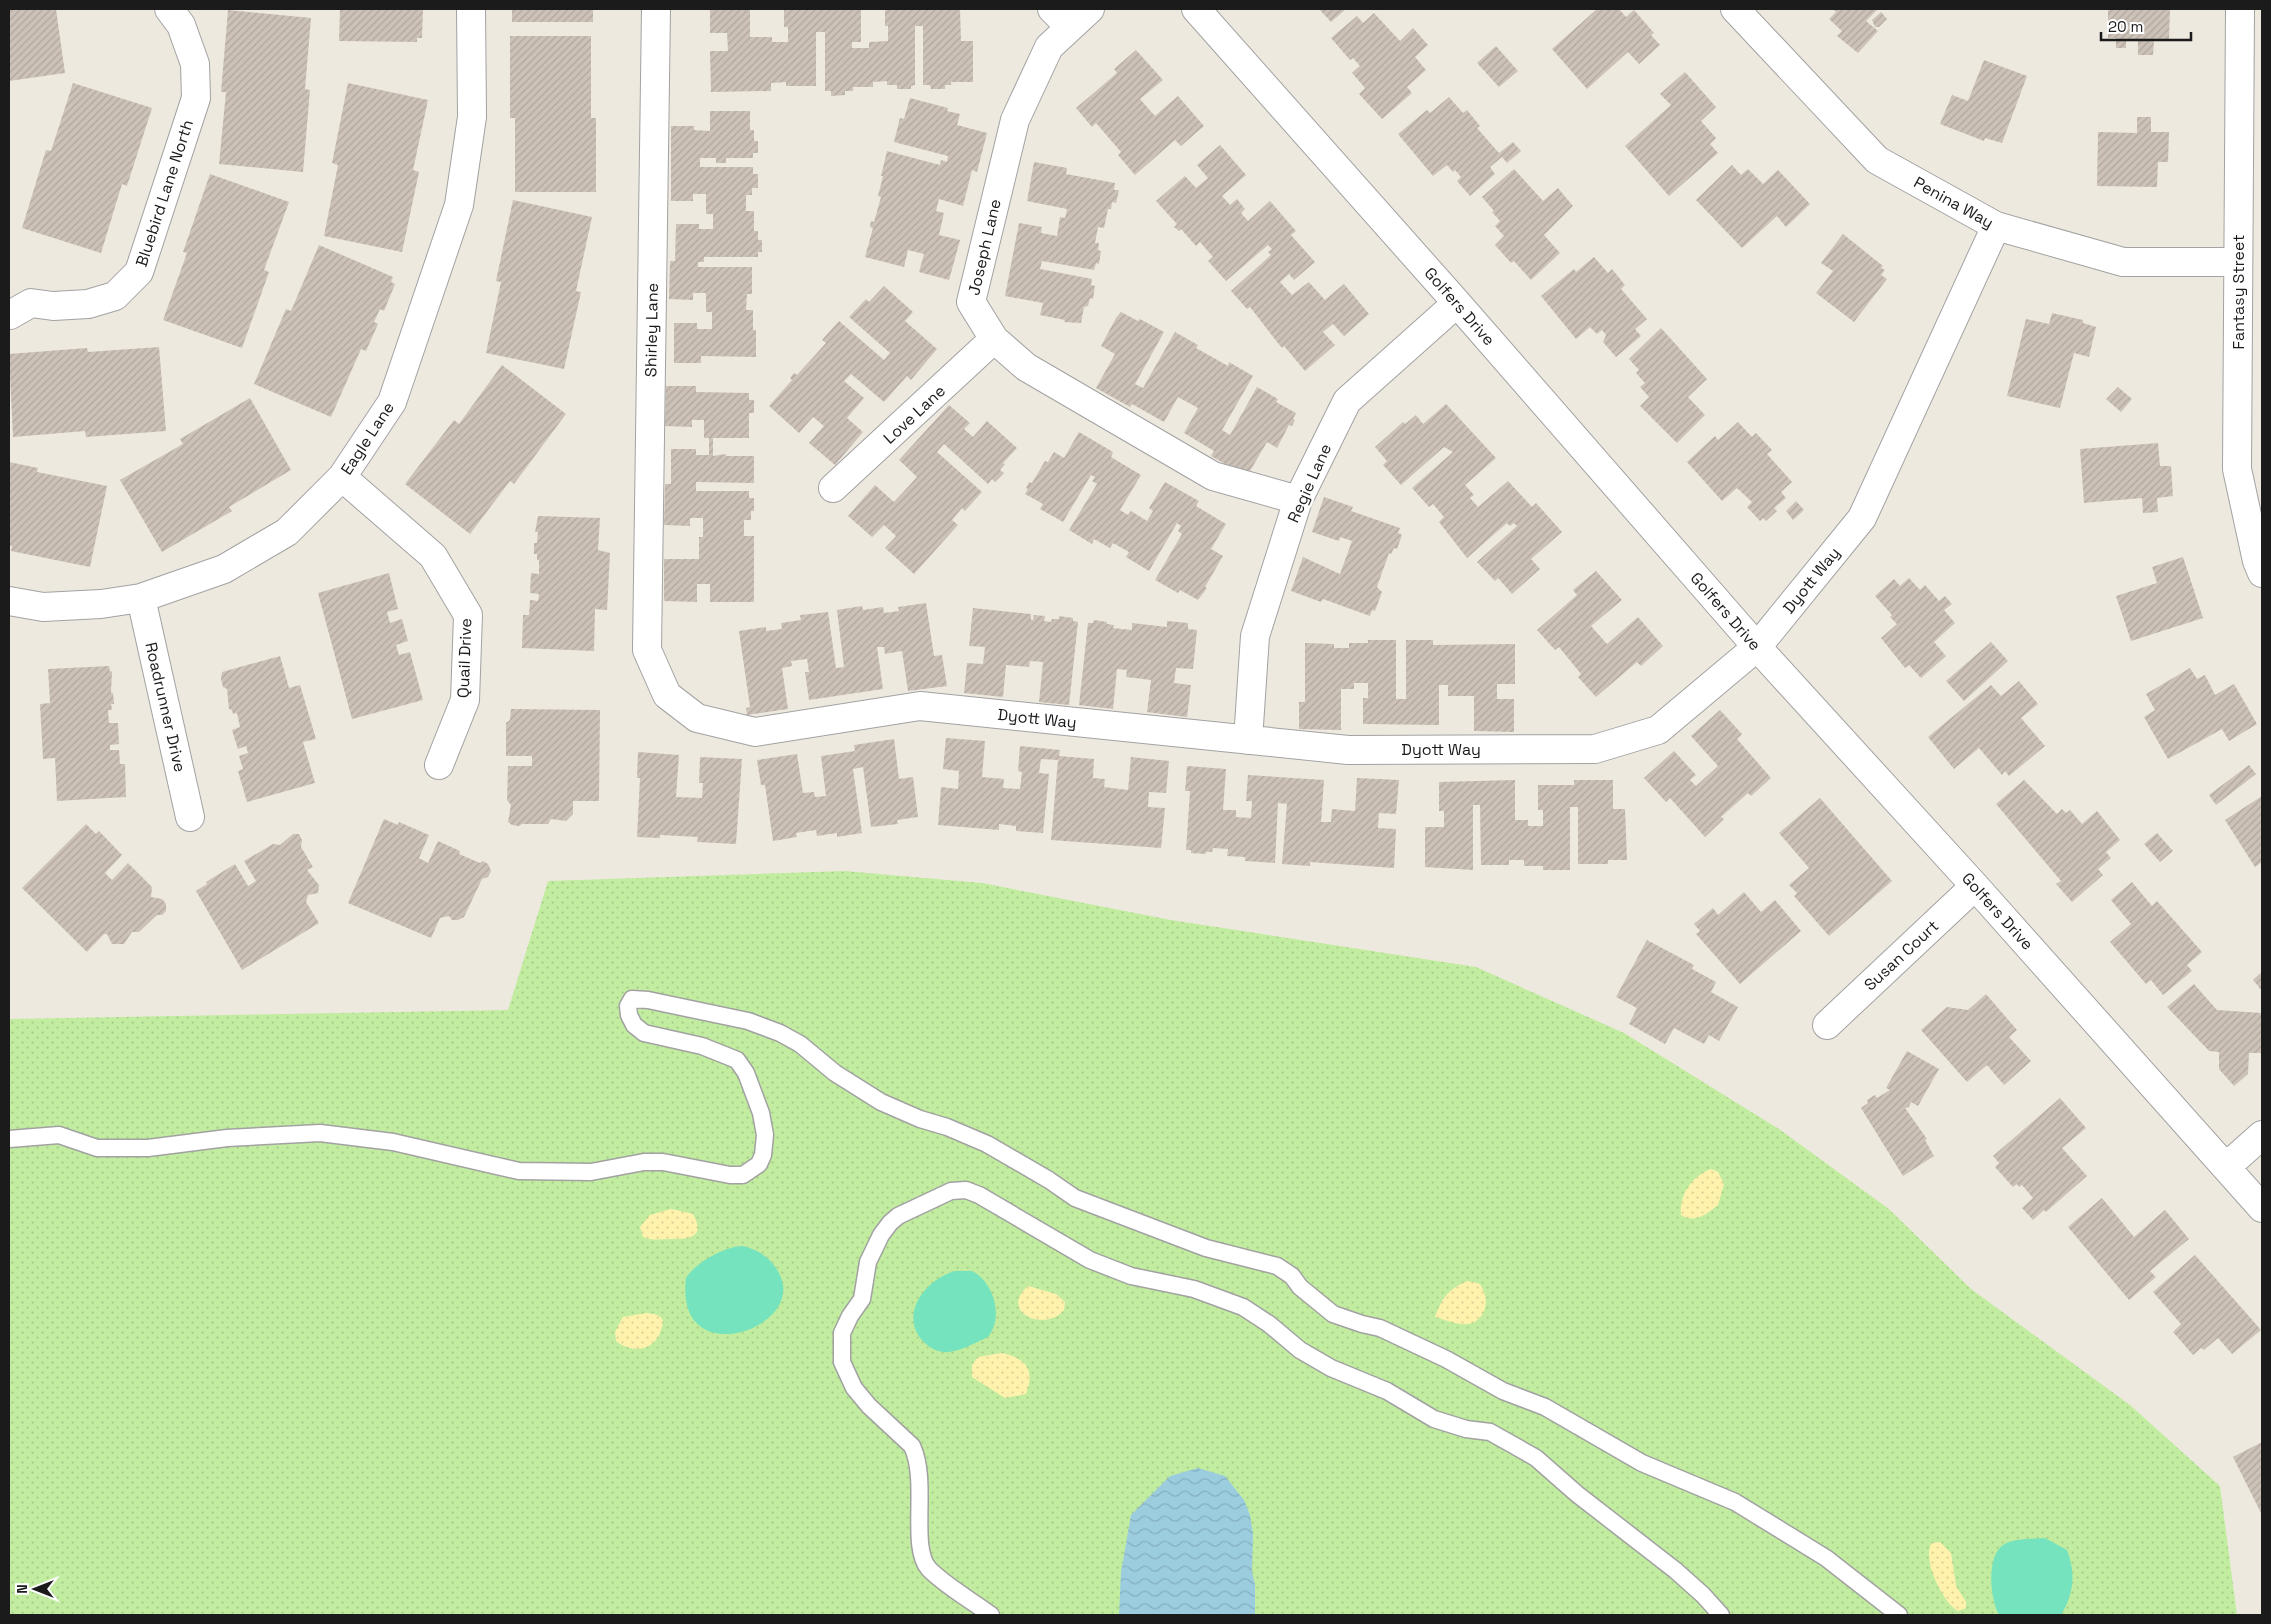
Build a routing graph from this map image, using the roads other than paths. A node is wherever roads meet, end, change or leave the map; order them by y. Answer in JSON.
{"nodes":[{"id":1,"x":169,"y":9,"type":"edge"},
{"id":2,"x":471,"y":9,"type":"edge"},
{"id":3,"x":656,"y":9,"type":"edge"},
{"id":4,"x":1090,"y":9,"type":"edge"},
{"id":5,"x":1196,"y":9,"type":"edge"},
{"id":6,"x":1735,"y":9,"type":"edge"},
{"id":7,"x":2240,"y":9,"type":"edge"},
{"id":8,"x":1060,"y":17,"type":"edge"},
{"id":9,"x":1996,"y":226,"type":"junction"},
{"id":10,"x":2237,"y":262,"type":"junction"},
{"id":11,"x":1457,"y":303,"type":"junction"},
{"id":12,"x":10,"y":315,"type":"dead end"},
{"id":13,"x":994,"y":340,"type":"junction"},
{"id":14,"x":342,"y":477,"type":"junction"},
{"id":15,"x":833,"y":488,"type":"dead end"},
{"id":16,"x":1298,"y":500,"type":"junction"},
{"id":17,"x":2262,"y":573,"type":"edge"},
{"id":18,"x":141,"y":598,"type":"junction"},
{"id":19,"x":9,"y":601,"type":"edge"},
{"id":20,"x":1757,"y":647,"type":"junction"},
{"id":21,"x":647,"y":650,"type":"joint"},
{"id":22,"x":1248,"y":740,"type":"junction"},
{"id":23,"x":439,"y":765,"type":"dead end"},
{"id":24,"x":190,"y":816,"type":"dead end"},
{"id":25,"x":1975,"y":886,"type":"junction"},
{"id":26,"x":1827,"y":1025,"type":"dead end"},
{"id":27,"x":2262,"y":1135,"type":"edge"},
{"id":28,"x":9,"y":1139,"type":"edge"},
{"id":29,"x":2226,"y":1167,"type":"junction"},
{"id":30,"x":2262,"y":1208,"type":"edge"},
{"id":31,"x":991,"y":1615,"type":"edge"},
{"id":32,"x":1721,"y":1615,"type":"edge"},
{"id":33,"x":1899,"y":1615,"type":"edge"}],
"edges":[{"from":1,"to":12,"type":"street","name":"Bluebird Lane North"},
{"from":2,"to":14,"type":"street","name":"Eagle Lane"},
{"from":3,"to":21,"type":"street","name":"Shirley Lane"},
{"from":4,"to":8,"type":"street","name":"Joseph Lane"},
{"from":5,"to":11,"type":"street","name":"Golfers Drive"},
{"from":6,"to":9,"type":"street","name":"Penina Way"},
{"from":7,"to":10,"type":"street","name":"Fantasy Street"},
{"from":8,"to":13,"type":"street","name":"Joseph Lane"},
{"from":9,"to":10,"type":"street","name":"Penina Way"},
{"from":9,"to":20,"type":"street","name":"Dyott Way"},
{"from":10,"to":17,"type":"street","name":"Fantasy Street"},
{"from":11,"to":16,"type":"street","name":"Regie Lane"},
{"from":11,"to":20,"type":"street","name":"Golfers Drive"},
{"from":13,"to":15,"type":"street","name":"Love Lane"},
{"from":13,"to":16,"type":"street","name":"Joseph Lane"},
{"from":14,"to":18,"type":"street","name":"Eagle Lane"},
{"from":14,"to":23,"type":"street","name":"Quail Drive"},
{"from":16,"to":22,"type":"street","name":"Regie Lane"},
{"from":18,"to":19,"type":"street","name":"Eagle Lane"},
{"from":18,"to":24,"type":"street","name":"Roadrunner Drive"},
{"from":20,"to":22,"type":"street","name":"Dyott Way"},
{"from":20,"to":25,"type":"street","name":"Golfers Drive"},
{"from":21,"to":22,"type":"street","name":"Dyott Way"},
{"from":25,"to":26,"type":"street","name":"Susan Court"},
{"from":25,"to":29,"type":"street","name":"Golfers Drive"},
{"from":27,"to":29,"type":"street"},
{"from":28,"to":33,"type":"lane"},
{"from":29,"to":30,"type":"street","name":"Golfers Drive"},
{"from":31,"to":32,"type":"lane"}]}
